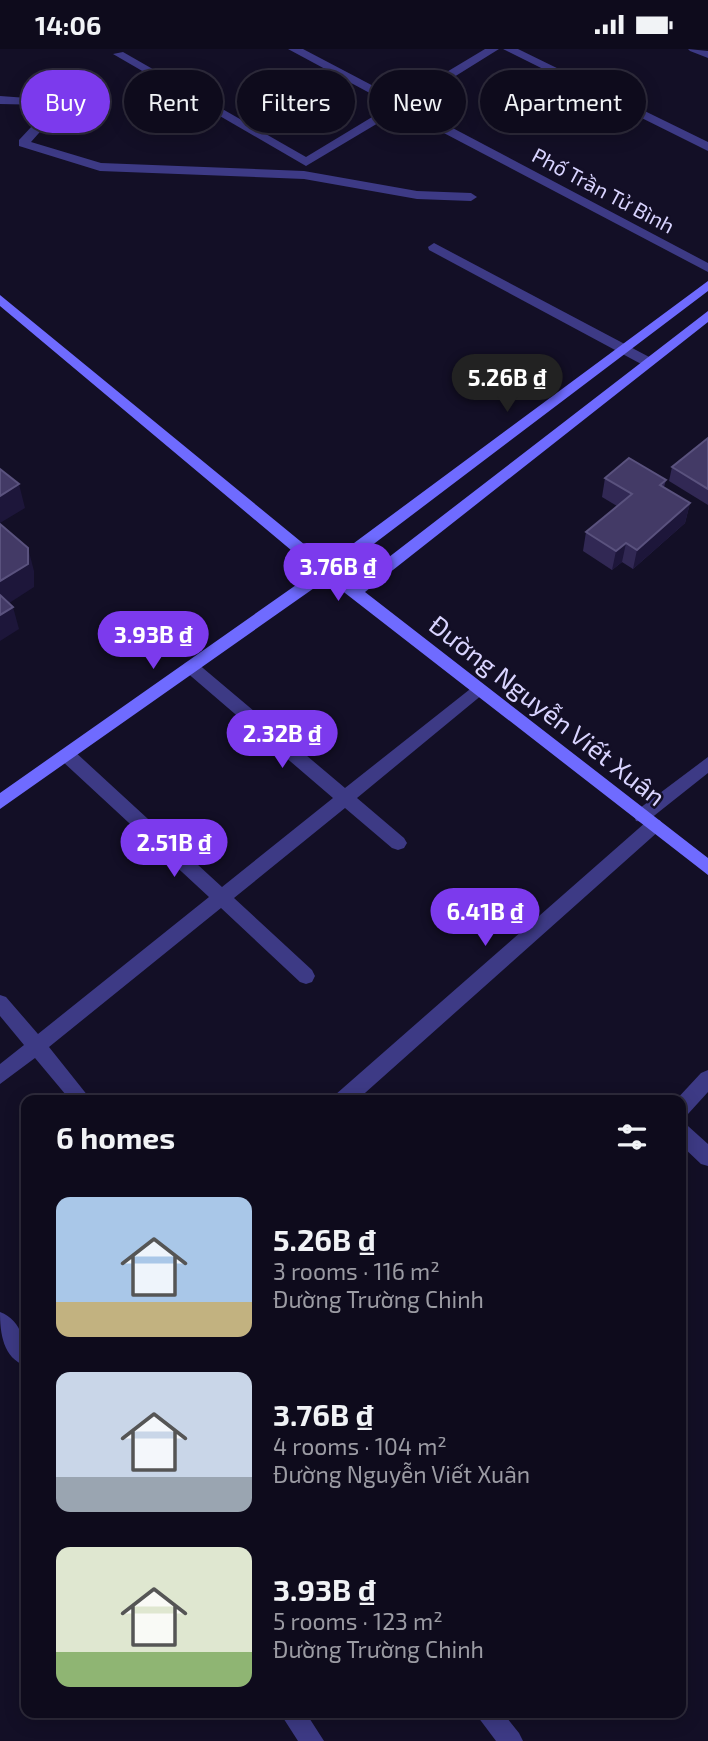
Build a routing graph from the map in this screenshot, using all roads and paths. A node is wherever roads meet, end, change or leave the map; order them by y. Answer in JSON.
{"nodes":[{"id":1,"x":127,"y":49,"type":"edge"},
{"id":2,"x":294,"y":49,"type":"edge"},
{"id":3,"x":493,"y":49,"type":"edge"},
{"id":4,"x":509,"y":49,"type":"edge"},
{"id":5,"x":694,"y":49,"type":"edge"},
{"id":6,"x":708,"y":55,"type":"edge"},
{"id":7,"x":457,"y":70,"type":"edge"},
{"id":8,"x":369,"y":89,"type":"edge"},
{"id":9,"x":0,"y":100,"type":"edge"},
{"id":10,"x":369,"y":125,"type":"edge"},
{"id":11,"x":451,"y":133,"type":"edge"},
{"id":12,"x":708,"y":146,"type":"edge"},
{"id":13,"x":305,"y":169,"type":"junction"},
{"id":14,"x":471,"y":197,"type":"dead end"},
{"id":15,"x":435,"y":247,"type":"dead end"},
{"id":16,"x":708,"y":268,"type":"edge"},
{"id":17,"x":708,"y":285,"type":"edge"},
{"id":18,"x":0,"y":299,"type":"edge"},
{"id":19,"x":708,"y":315,"type":"edge"},
{"id":20,"x":624,"y":348,"type":"junction"},
{"id":21,"x":649,"y":362,"type":"junction"},
{"id":22,"x":488,"y":450,"type":"junction"},
{"id":23,"x":513,"y":467,"type":"junction"},
{"id":24,"x":327,"y":571,"type":"junction"},
{"id":25,"x":354,"y":592,"type":"junction"},
{"id":26,"x":191,"y":667,"type":"junction"},
{"id":27,"x":480,"y":690,"type":"junction"},
{"id":28,"x":67,"y":755,"type":"junction"},
{"id":29,"x":708,"y":764,"type":"edge"},
{"id":30,"x":344,"y":799,"type":"junction"},
{"id":31,"x":0,"y":802,"type":"edge"},
{"id":32,"x":648,"y":821,"type":"junction"},
{"id":33,"x":397,"y":843,"type":"dead end"},
{"id":34,"x":708,"y":867,"type":"edge"},
{"id":35,"x":223,"y":897,"type":"junction"},
{"id":36,"x":306,"y":977,"type":"dead end"},
{"id":37,"x":0,"y":1003,"type":"edge"},
{"id":38,"x":36,"y":1046,"type":"junction"},
{"id":39,"x":0,"y":1075,"type":"edge"},
{"id":40,"x":708,"y":1079,"type":"edge"},
{"id":41,"x":78,"y":1095,"type":"edge"},
{"id":42,"x":349,"y":1095,"type":"edge"},
{"id":43,"x":686,"y":1103,"type":"edge"},
{"id":44,"x":686,"y":1137,"type":"edge"},
{"id":45,"x":708,"y":1157,"type":"edge"},
{"id":46,"x":0,"y":1322,"type":"edge"},
{"id":47,"x":21,"y":1349,"type":"edge"},
{"id":48,"x":296,"y":1718,"type":"edge"},
{"id":49,"x":491,"y":1718,"type":"edge"},
{"id":50,"x":312,"y":1741,"type":"edge"},
{"id":51,"x":510,"y":1741,"type":"edge"}],
"edges":[{"from":1,"to":13,"type":"street"},
{"from":2,"to":8,"type":"street","name":"Phố Trần Tử Bình"},
{"from":3,"to":7,"type":"street"},
{"from":4,"to":12,"type":"street"},
{"from":5,"to":6,"type":"street"},
{"from":9,"to":13,"type":"street"},
{"from":10,"to":13,"type":"street"},
{"from":11,"to":16,"type":"street","name":"Phố Trần Tử Bình"},
{"from":13,"to":14,"type":"street"},
{"from":15,"to":20,"type":"street"},
{"from":17,"to":20,"type":"street"},
{"from":18,"to":24,"type":"street","name":"Đường Nguyễn Viết Xuân"},
{"from":19,"to":21,"type":"street"},
{"from":20,"to":21,"type":"street"},
{"from":20,"to":22,"type":"street"},
{"from":21,"to":23,"type":"street"},
{"from":22,"to":23,"type":"street"},
{"from":22,"to":24,"type":"street"},
{"from":23,"to":25,"type":"street"},
{"from":24,"to":25,"type":"street","name":"Đường Nguyễn Viết Xuân"},
{"from":24,"to":26,"type":"street"},
{"from":25,"to":27,"type":"street","name":"Đường Nguyễn Viết Xuân"},
{"from":26,"to":28,"type":"street"},
{"from":26,"to":30,"type":"street"},
{"from":27,"to":30,"type":"street"},
{"from":27,"to":32,"type":"street","name":"Đường Nguyễn Viết Xuân"},
{"from":28,"to":31,"type":"street"},
{"from":28,"to":35,"type":"street"},
{"from":29,"to":32,"type":"street"},
{"from":30,"to":33,"type":"street"},
{"from":30,"to":35,"type":"street"},
{"from":32,"to":34,"type":"street","name":"Đường Nguyễn Viết Xuân"},
{"from":32,"to":42,"type":"street"},
{"from":35,"to":36,"type":"street"},
{"from":35,"to":38,"type":"street"},
{"from":37,"to":38,"type":"street"},
{"from":38,"to":39,"type":"street"},
{"from":38,"to":41,"type":"street"},
{"from":40,"to":43,"type":"street"},
{"from":44,"to":45,"type":"street"},
{"from":46,"to":47,"type":"street"},
{"from":48,"to":50,"type":"street"},
{"from":49,"to":51,"type":"street"}]}
